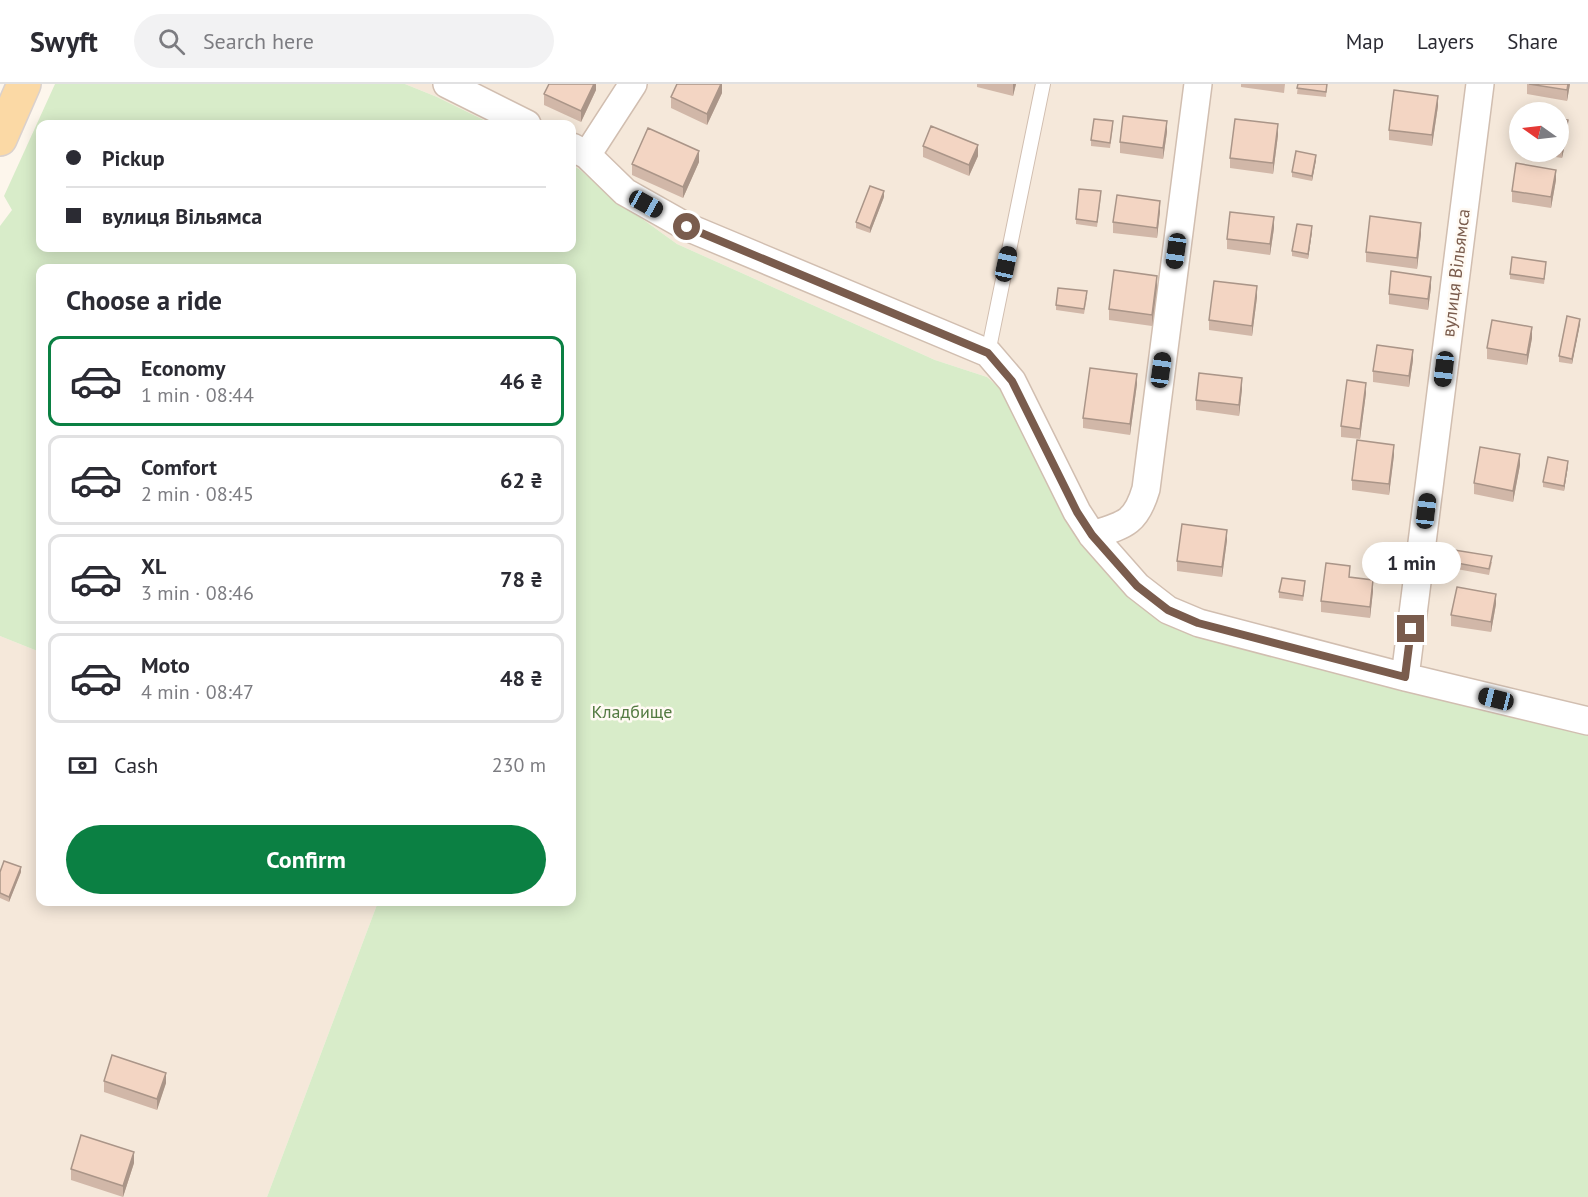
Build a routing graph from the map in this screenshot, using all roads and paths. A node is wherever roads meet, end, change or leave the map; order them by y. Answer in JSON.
{"nodes":[{"id":1,"x":24,"y":84,"type":"edge"},
{"id":2,"x":447,"y":84,"type":"edge"},
{"id":3,"x":633,"y":84,"type":"edge"},
{"id":4,"x":1043,"y":84,"type":"edge"},
{"id":5,"x":1198,"y":84,"type":"edge"},
{"id":6,"x":1480,"y":84,"type":"edge"},
{"id":7,"x":519,"y":120,"type":"edge"},
{"id":8,"x":0,"y":140,"type":"edge"},
{"id":9,"x":579,"y":151,"type":"edge"},
{"id":10,"x":988,"y":353,"type":"junction"},
{"id":11,"x":1092,"y":535,"type":"junction"},
{"id":12,"x":1405,"y":677,"type":"junction"},
{"id":13,"x":1588,"y":721,"type":"edge"}],
"edges":[{"from":1,"to":8,"type":"main road"},
{"from":2,"to":7,"type":"street"},
{"from":3,"to":9,"type":"street"},
{"from":4,"to":10,"type":"lane"},
{"from":5,"to":11,"type":"street"},
{"from":6,"to":12,"type":"street","name":"вулиця Вільямса"},
{"from":9,"to":10,"type":"street"},
{"from":10,"to":11,"type":"street"},
{"from":11,"to":12,"type":"street"},
{"from":12,"to":13,"type":"street"}]}
